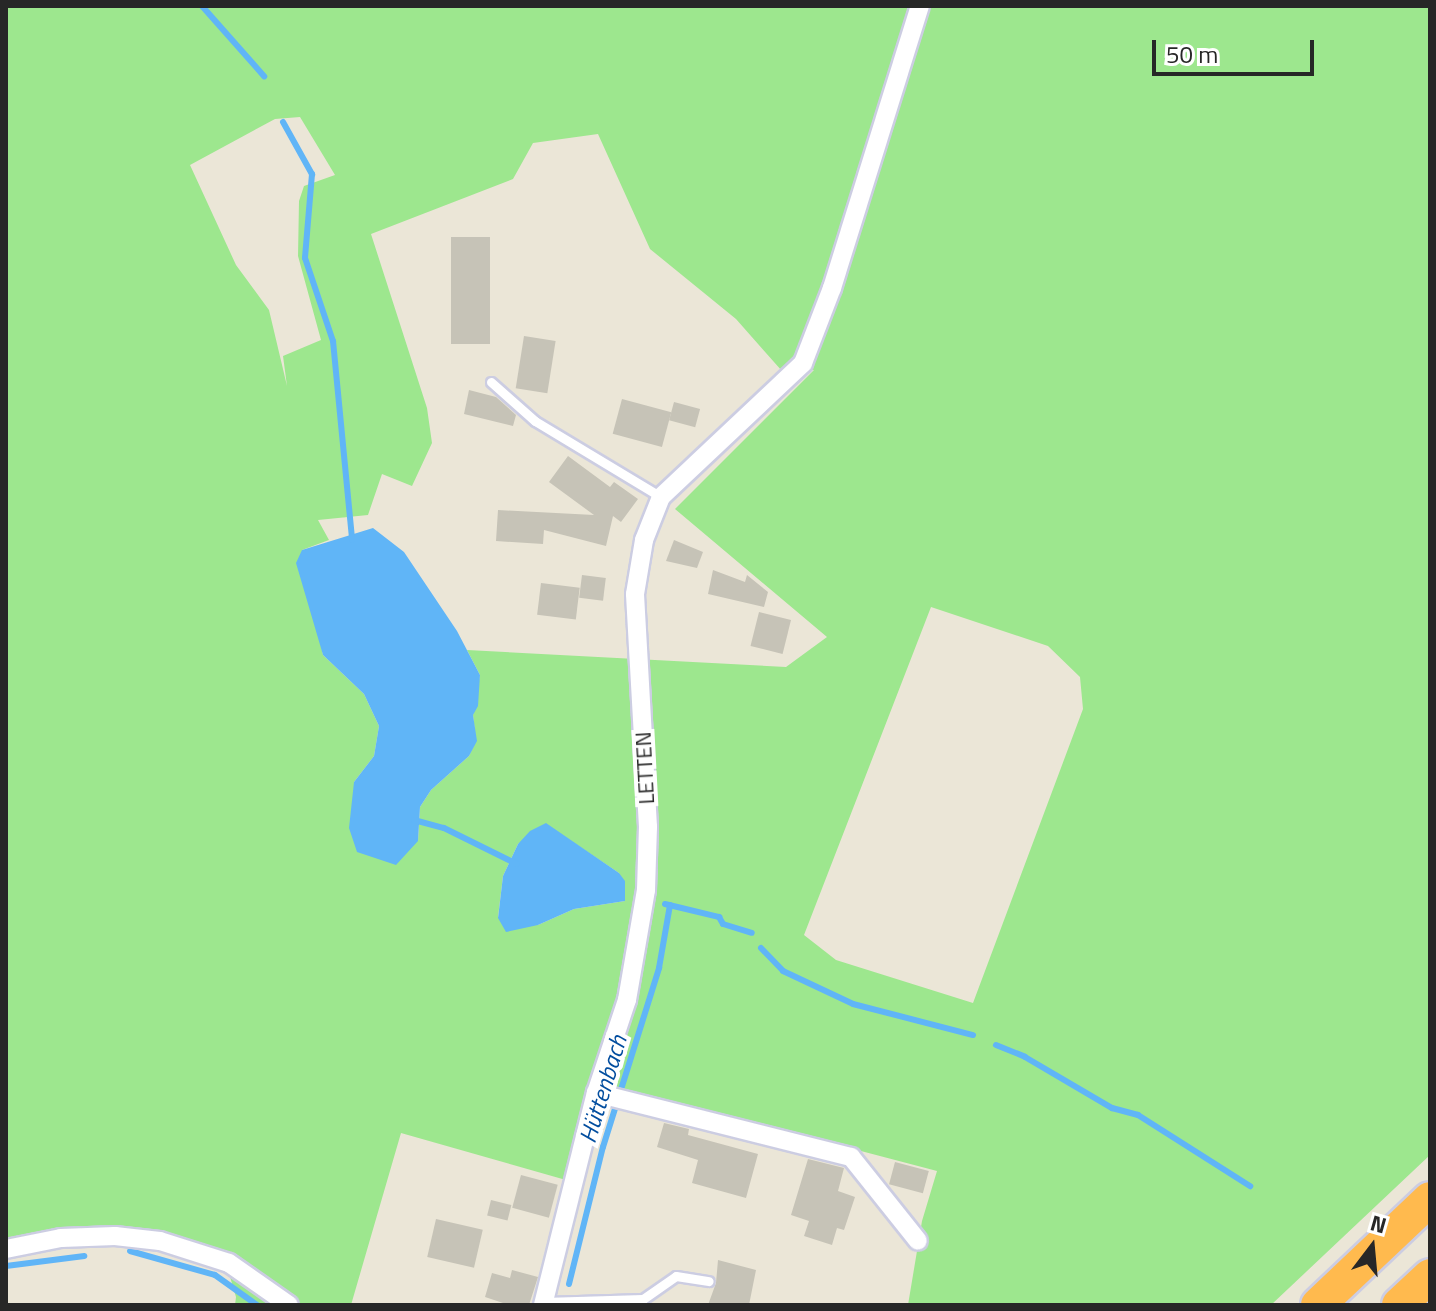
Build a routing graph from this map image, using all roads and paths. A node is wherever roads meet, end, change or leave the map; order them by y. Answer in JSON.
{"nodes":[{"id":1,"x":920,"y":6,"type":"edge"},
{"id":2,"x":491,"y":382,"type":"dead end"},
{"id":3,"x":661,"y":497,"type":"junction"},
{"id":4,"x":596,"y":1093,"type":"junction"},
{"id":5,"x":1430,"y":1199,"type":"edge"},
{"id":6,"x":918,"y":1241,"type":"dead end"},
{"id":7,"x":6,"y":1249,"type":"edge"},
{"id":8,"x":1430,"y":1276,"type":"edge"},
{"id":9,"x":709,"y":1281,"type":"dead end"},
{"id":10,"x":543,"y":1303,"type":"edge"},
{"id":11,"x":289,"y":1305,"type":"edge"},
{"id":12,"x":1318,"y":1305,"type":"edge"},
{"id":13,"x":1399,"y":1305,"type":"edge"}],
"edges":[{"from":1,"to":3,"type":"street","name":"LETTEN"},
{"from":2,"to":3,"type":"lane"},
{"from":3,"to":4,"type":"street","name":"LETTEN"},
{"from":4,"to":6,"type":"street"},
{"from":4,"to":10,"type":"street","name":"LETTEN"},
{"from":5,"to":12,"type":"highway"},
{"from":7,"to":11,"type":"street"},
{"from":8,"to":13,"type":"highway"},
{"from":9,"to":10,"type":"lane"}]}
